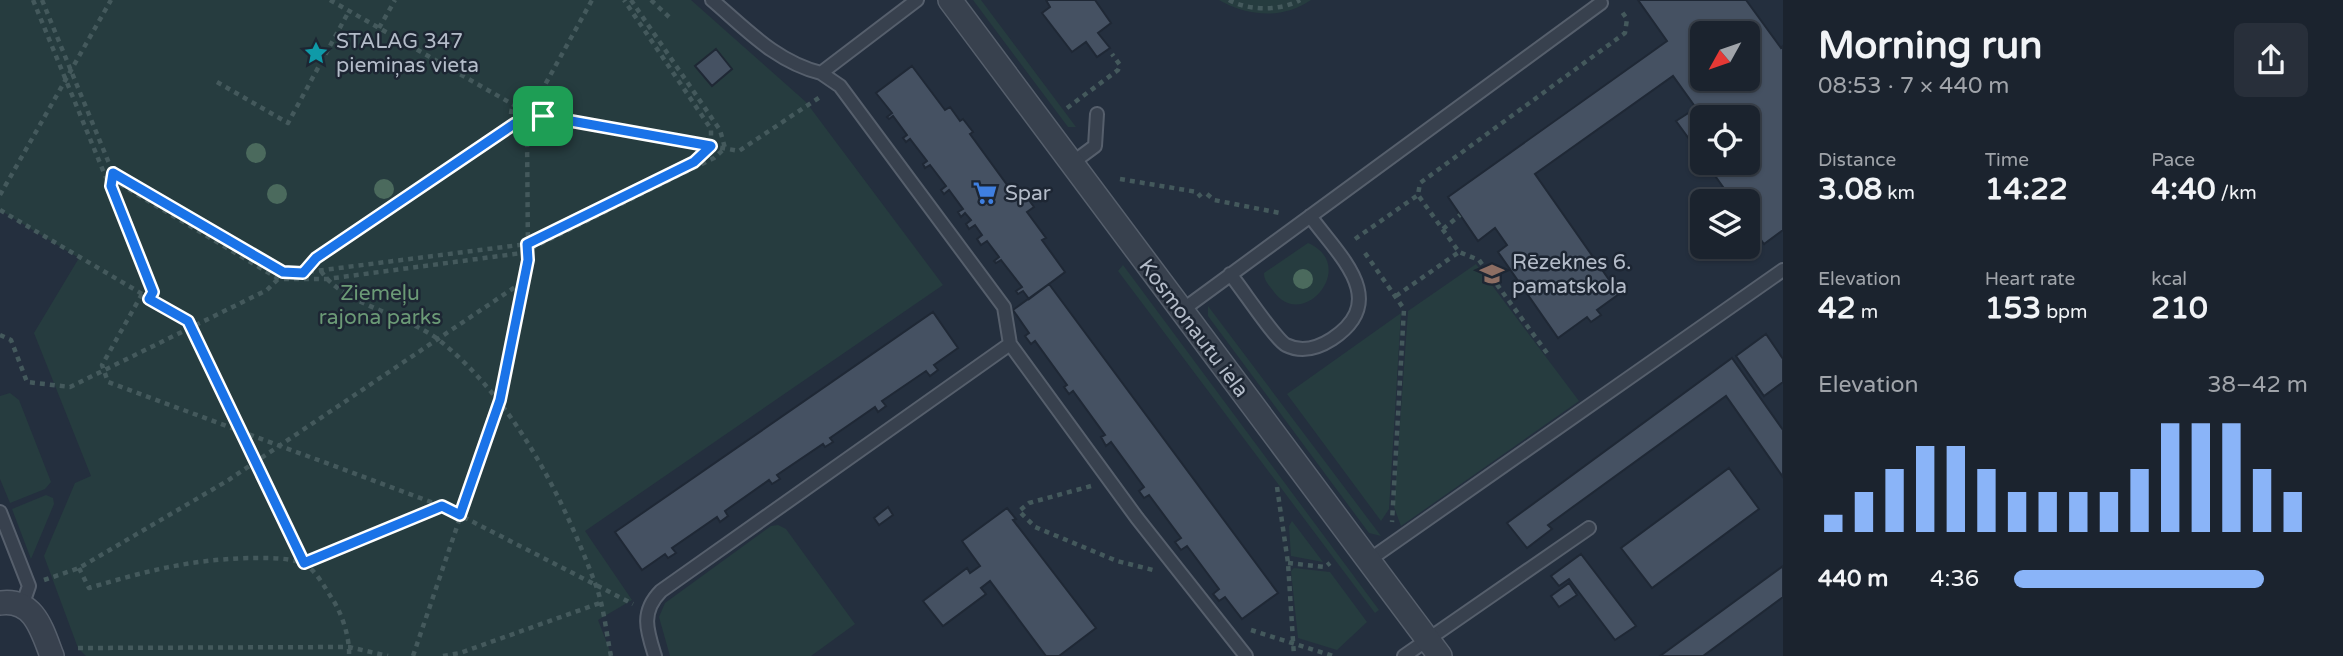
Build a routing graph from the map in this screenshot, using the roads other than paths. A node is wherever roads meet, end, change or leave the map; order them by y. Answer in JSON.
{"nodes":[{"id":1,"x":712,"y":0,"type":"edge"},
{"id":2,"x":917,"y":0,"type":"edge"},
{"id":3,"x":950,"y":0,"type":"edge"},
{"id":4,"x":1607,"y":2,"type":"edge"},
{"id":5,"x":821,"y":73,"type":"junction"},
{"id":6,"x":1097,"y":114,"type":"dead end"},
{"id":7,"x":1072,"y":163,"type":"junction"},
{"id":8,"x":1311,"y":216,"type":"junction"},
{"id":9,"x":1783,"y":270,"type":"edge"},
{"id":10,"x":1230,"y":274,"type":"junction"},
{"id":11,"x":1181,"y":311,"type":"junction"},
{"id":12,"x":1010,"y":344,"type":"junction"},
{"id":13,"x":0,"y":512,"type":"edge"},
{"id":14,"x":1589,"y":528,"type":"dead end"},
{"id":15,"x":1369,"y":561,"type":"junction"},
{"id":16,"x":17,"y":598,"type":"edge"},
{"id":17,"x":1433,"y":647,"type":"edge"},
{"id":18,"x":52,"y":656,"type":"edge"},
{"id":19,"x":655,"y":656,"type":"edge"},
{"id":20,"x":1245,"y":656,"type":"edge"},
{"id":21,"x":1404,"y":656,"type":"edge"}],
"edges":[{"from":1,"to":5,"type":"lane"},
{"from":2,"to":5,"type":"lane"},
{"from":3,"to":7,"type":"street","name":"Kosmonautu iela"},
{"from":4,"to":8,"type":"lane"},
{"from":5,"to":12,"type":"lane"},
{"from":6,"to":7,"type":"lane"},
{"from":7,"to":11,"type":"street","name":"Kosmonautu iela"},
{"from":8,"to":10,"type":"lane"},
{"from":8,"to":10,"type":"lane"},
{"from":9,"to":15,"type":"lane"},
{"from":10,"to":11,"type":"lane"},
{"from":11,"to":15,"type":"street","name":"Kosmonautu iela"},
{"from":12,"to":19,"type":"lane"},
{"from":12,"to":20,"type":"lane"},
{"from":13,"to":16,"type":"lane"},
{"from":14,"to":17,"type":"lane"},
{"from":15,"to":17,"type":"street","name":"Kosmonautu iela"},
{"from":16,"to":18,"type":"street"},
{"from":17,"to":21,"type":"lane"}]}
